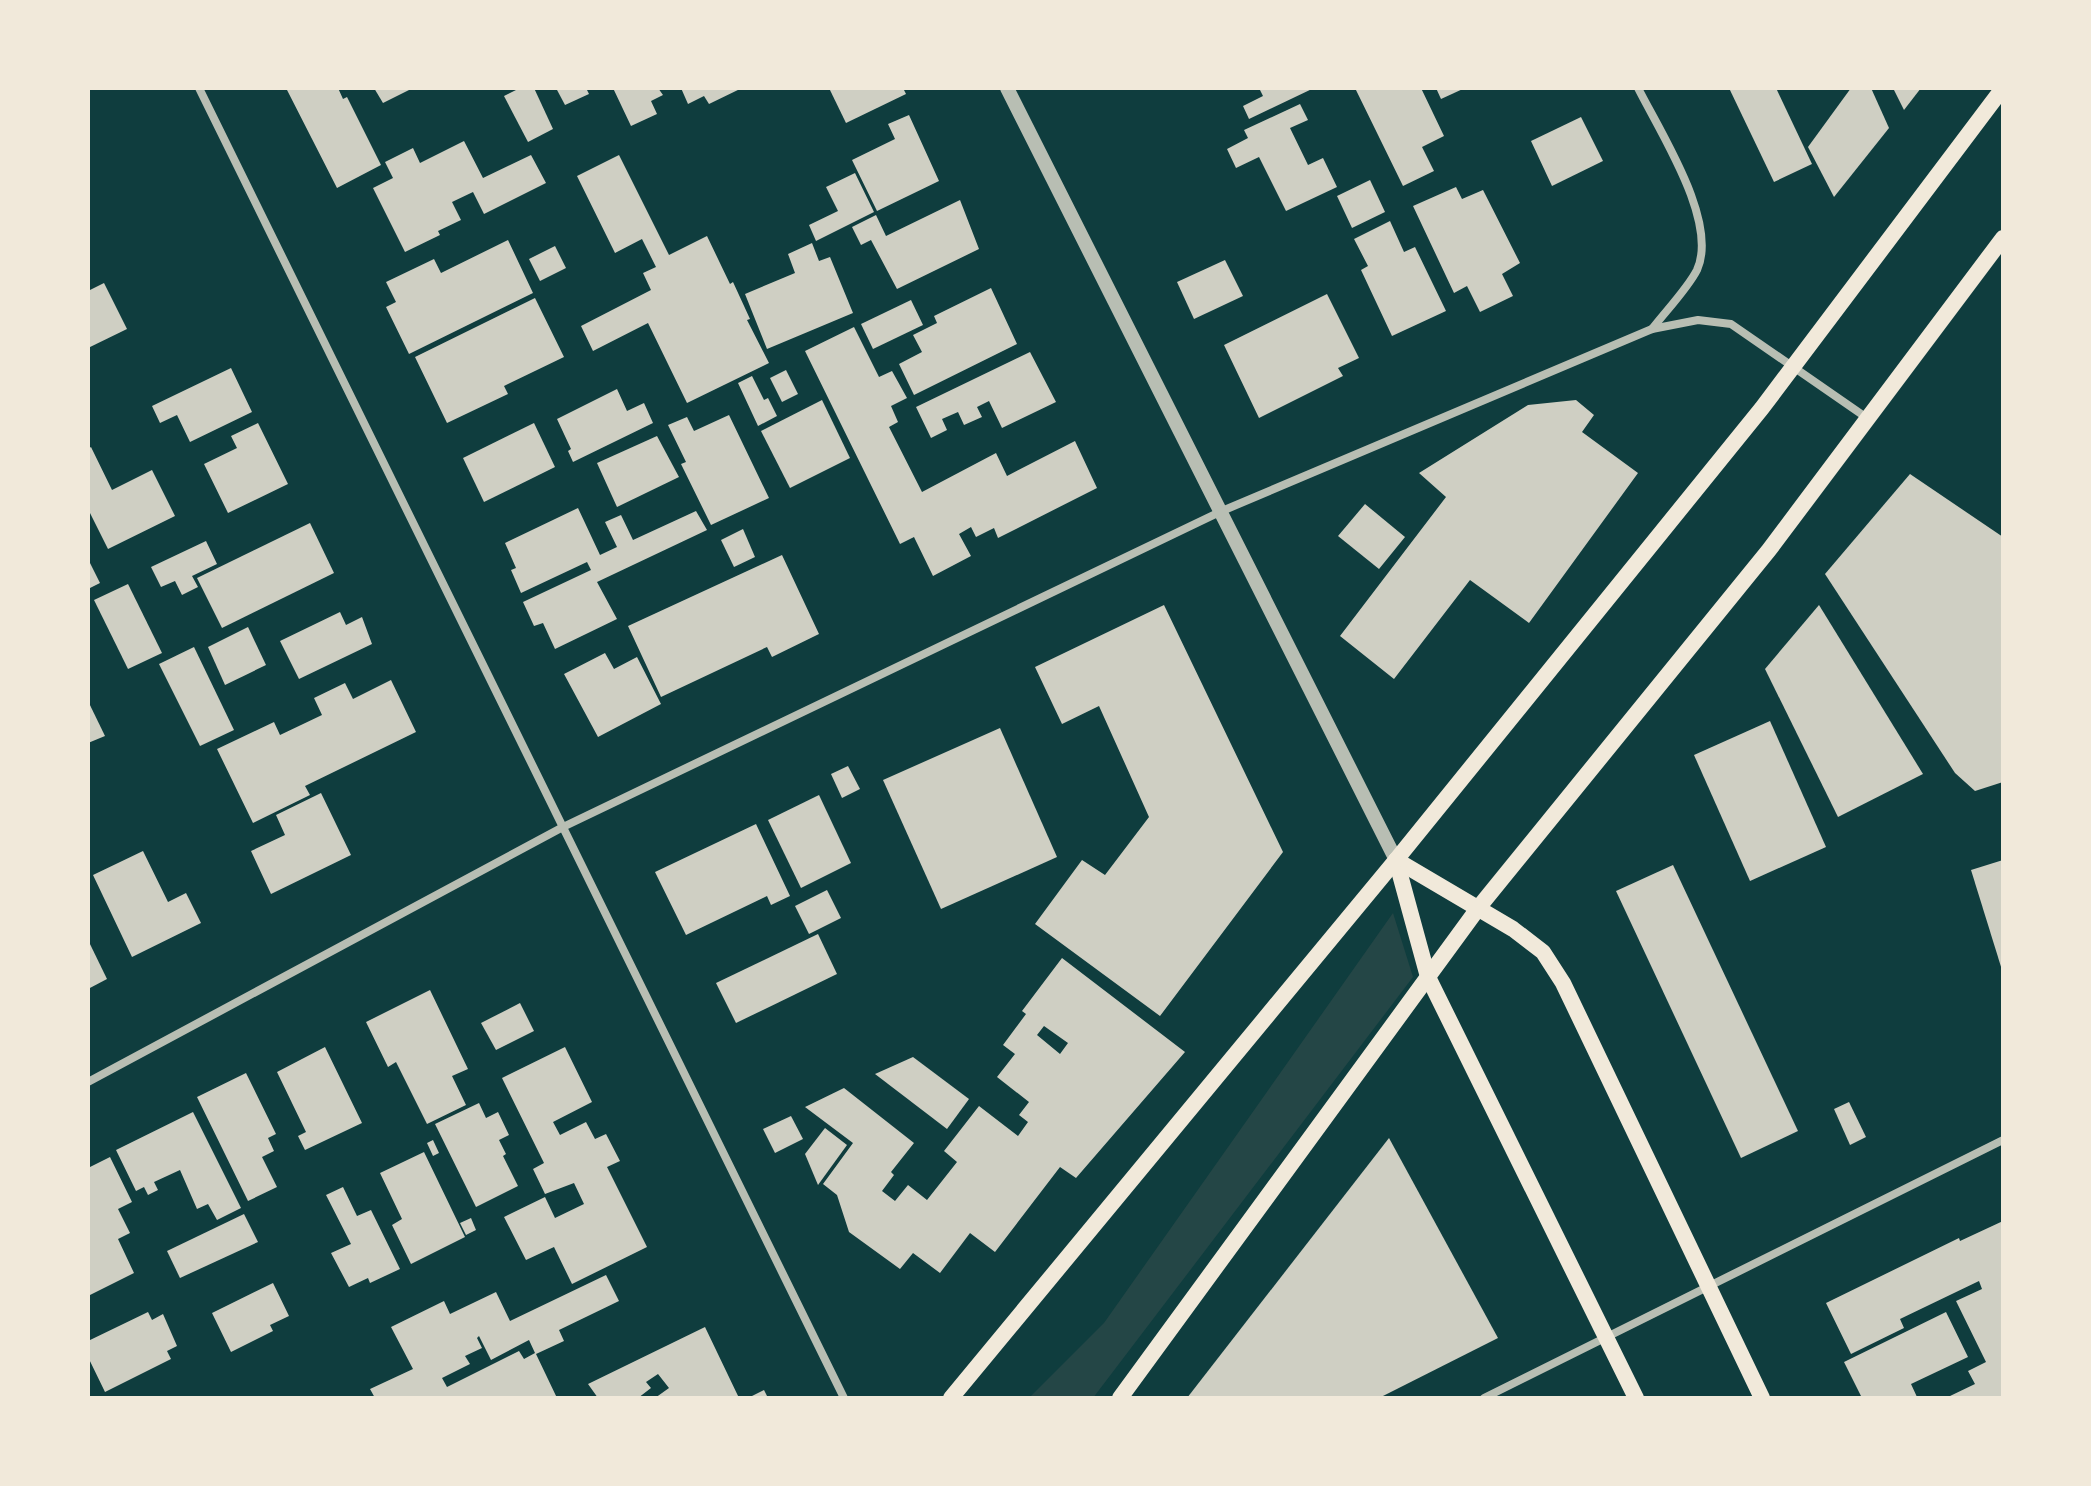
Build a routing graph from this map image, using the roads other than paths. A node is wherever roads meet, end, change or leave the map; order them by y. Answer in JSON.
{"nodes":[{"id":1,"x":199,"y":88,"type":"edge"},
{"id":2,"x":1007,"y":88,"type":"edge"},
{"id":3,"x":1638,"y":88,"type":"edge"},
{"id":4,"x":2003,"y":88,"type":"edge"},
{"id":5,"x":2003,"y":238,"type":"edge"},
{"id":6,"x":1652,"y":329,"type":"junction"},
{"id":7,"x":1792,"y":367,"type":"junction"},
{"id":8,"x":1867,"y":418,"type":"junction"},
{"id":9,"x":1222,"y":511,"type":"junction"},
{"id":10,"x":563,"y":827,"type":"junction"},
{"id":11,"x":1396,"y":860,"type":"junction"},
{"id":12,"x":1479,"y":907,"type":"junction"},
{"id":13,"x":1428,"y":977,"type":"junction"},
{"id":14,"x":88,"y":1082,"type":"edge"},
{"id":15,"x":2003,"y":1140,"type":"edge"},
{"id":16,"x":1707,"y":1286,"type":"junction"},
{"id":17,"x":1605,"y":1337,"type":"junction"},
{"id":18,"x":844,"y":1398,"type":"edge"},
{"id":19,"x":951,"y":1398,"type":"edge"},
{"id":20,"x":1120,"y":1398,"type":"edge"},
{"id":21,"x":1484,"y":1398,"type":"edge"},
{"id":22,"x":1636,"y":1398,"type":"edge"},
{"id":23,"x":1762,"y":1398,"type":"edge"}],
"edges":[{"from":1,"to":10,"type":"street"},
{"from":2,"to":9,"type":"street"},
{"from":3,"to":6,"type":"street"},
{"from":4,"to":7,"type":"main road"},
{"from":5,"to":8,"type":"main road"},
{"from":6,"to":7,"type":"street"},
{"from":6,"to":9,"type":"street"},
{"from":7,"to":8,"type":"street"},
{"from":7,"to":11,"type":"main road"},
{"from":8,"to":12,"type":"main road"},
{"from":9,"to":10,"type":"street"},
{"from":9,"to":11,"type":"street"},
{"from":10,"to":14,"type":"street"},
{"from":10,"to":18,"type":"street"},
{"from":11,"to":12,"type":"main road"},
{"from":11,"to":13,"type":"main road"},
{"from":11,"to":19,"type":"main road"},
{"from":12,"to":13,"type":"main road"},
{"from":12,"to":16,"type":"main road"},
{"from":13,"to":17,"type":"main road"},
{"from":13,"to":20,"type":"main road"},
{"from":15,"to":16,"type":"street"},
{"from":16,"to":17,"type":"street"},
{"from":16,"to":23,"type":"main road"},
{"from":17,"to":21,"type":"street"},
{"from":17,"to":22,"type":"main road"}]}
